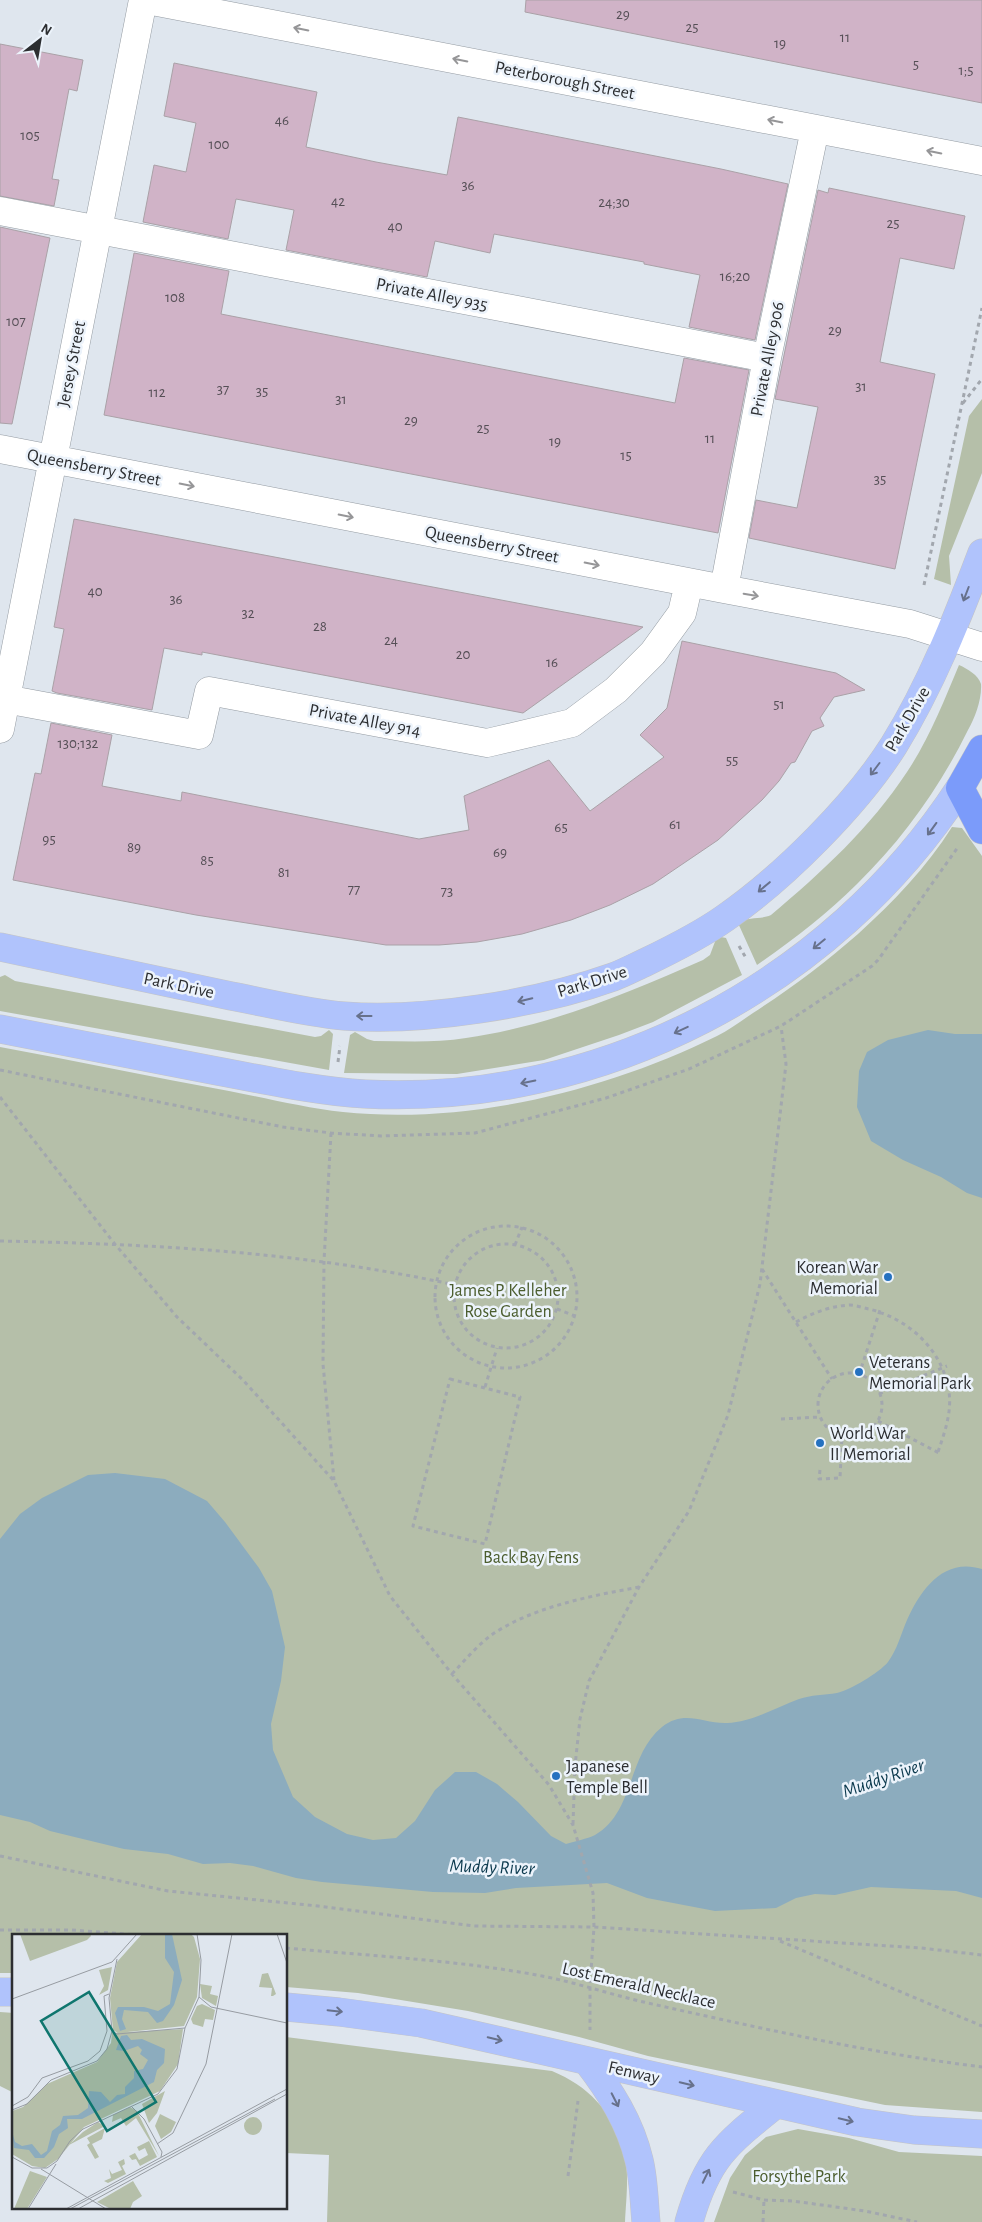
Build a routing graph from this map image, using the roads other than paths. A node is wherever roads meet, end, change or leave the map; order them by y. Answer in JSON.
{"nodes":[{"id":1,"x":143,"y":0,"type":"edge"},
{"id":2,"x":147,"y":0,"type":"edge"},
{"id":3,"x":815,"y":129,"type":"junction"},
{"id":4,"x":982,"y":161,"type":"edge"},
{"id":5,"x":0,"y":211,"type":"edge"},
{"id":6,"x":98,"y":230,"type":"junction"},
{"id":7,"x":767,"y":358,"type":"junction"},
{"id":8,"x":0,"y":449,"type":"edge"},
{"id":9,"x":53,"y":459,"type":"junction"},
{"id":10,"x":982,"y":553,"type":"edge"},
{"id":11,"x":689,"y":583,"type":"junction"},
{"id":12,"x":724,"y":590,"type":"junction"},
{"id":13,"x":950,"y":636,"type":"junction"},
{"id":14,"x":982,"y":647,"type":"edge"},
{"id":15,"x":3,"y":698,"type":"edge"},
{"id":16,"x":0,"y":729,"type":"edge"},
{"id":17,"x":982,"y":749,"type":"edge"},
{"id":18,"x":960,"y":788,"type":"junction"},
{"id":19,"x":971,"y":836,"type":"edge"},
{"id":20,"x":0,"y":947,"type":"edge"},
{"id":21,"x":0,"y":1030,"type":"edge"},
{"id":22,"x":288,"y":2007,"type":"edge"},
{"id":23,"x":589,"y":2050,"type":"junction"},
{"id":24,"x":776,"y":2104,"type":"junction"},
{"id":25,"x":982,"y":2134,"type":"edge"},
{"id":26,"x":646,"y":2222,"type":"edge"},
{"id":27,"x":689,"y":2222,"type":"edge"}],
"edges":[{"from":1,"to":6,"type":"street","name":"Jersey Street"},
{"from":3,"to":2,"type":"street","name":"Peterborough Street","one_way":true},
{"from":4,"to":3,"type":"street","name":"Peterborough Street","one_way":true},
{"from":3,"to":7,"type":"street","name":"Private Alley 906"},
{"from":5,"to":6,"type":"street","name":"Private Alley 935"},
{"from":6,"to":7,"type":"street","name":"Private Alley 935"},
{"from":6,"to":9,"type":"street","name":"Jersey Street"},
{"from":7,"to":12,"type":"street","name":"Private Alley 906"},
{"from":8,"to":9,"type":"street","name":"Queensberry Street"},
{"from":9,"to":11,"type":"street","name":"Queensberry Street","one_way":true},
{"from":9,"to":15,"type":"street","name":"Jersey Street"},
{"from":10,"to":13,"type":"main road","name":"Park Drive","one_way":true},
{"from":11,"to":12,"type":"street","name":"Queensberry Street"},
{"from":11,"to":15,"type":"street","name":"Private Alley 914"},
{"from":12,"to":13,"type":"street","name":"Queensberry Street","one_way":true},
{"from":13,"to":14,"type":"street","name":"Queensberry Street"},
{"from":13,"to":20,"type":"main road","name":"Park Drive","one_way":true},
{"from":15,"to":16,"type":"street","name":"Jersey Street"},
{"from":17,"to":18,"type":"highway"},
{"from":18,"to":19,"type":"highway"},
{"from":18,"to":21,"type":"main road","one_way":true},
{"from":22,"to":23,"type":"main road","name":"Fenway","one_way":true},
{"from":23,"to":24,"type":"main road","name":"Fenway","one_way":true},
{"from":23,"to":26,"type":"main road","one_way":true},
{"from":24,"to":25,"type":"main road","name":"Fenway","one_way":true},
{"from":27,"to":24,"type":"main road","one_way":true}]}
